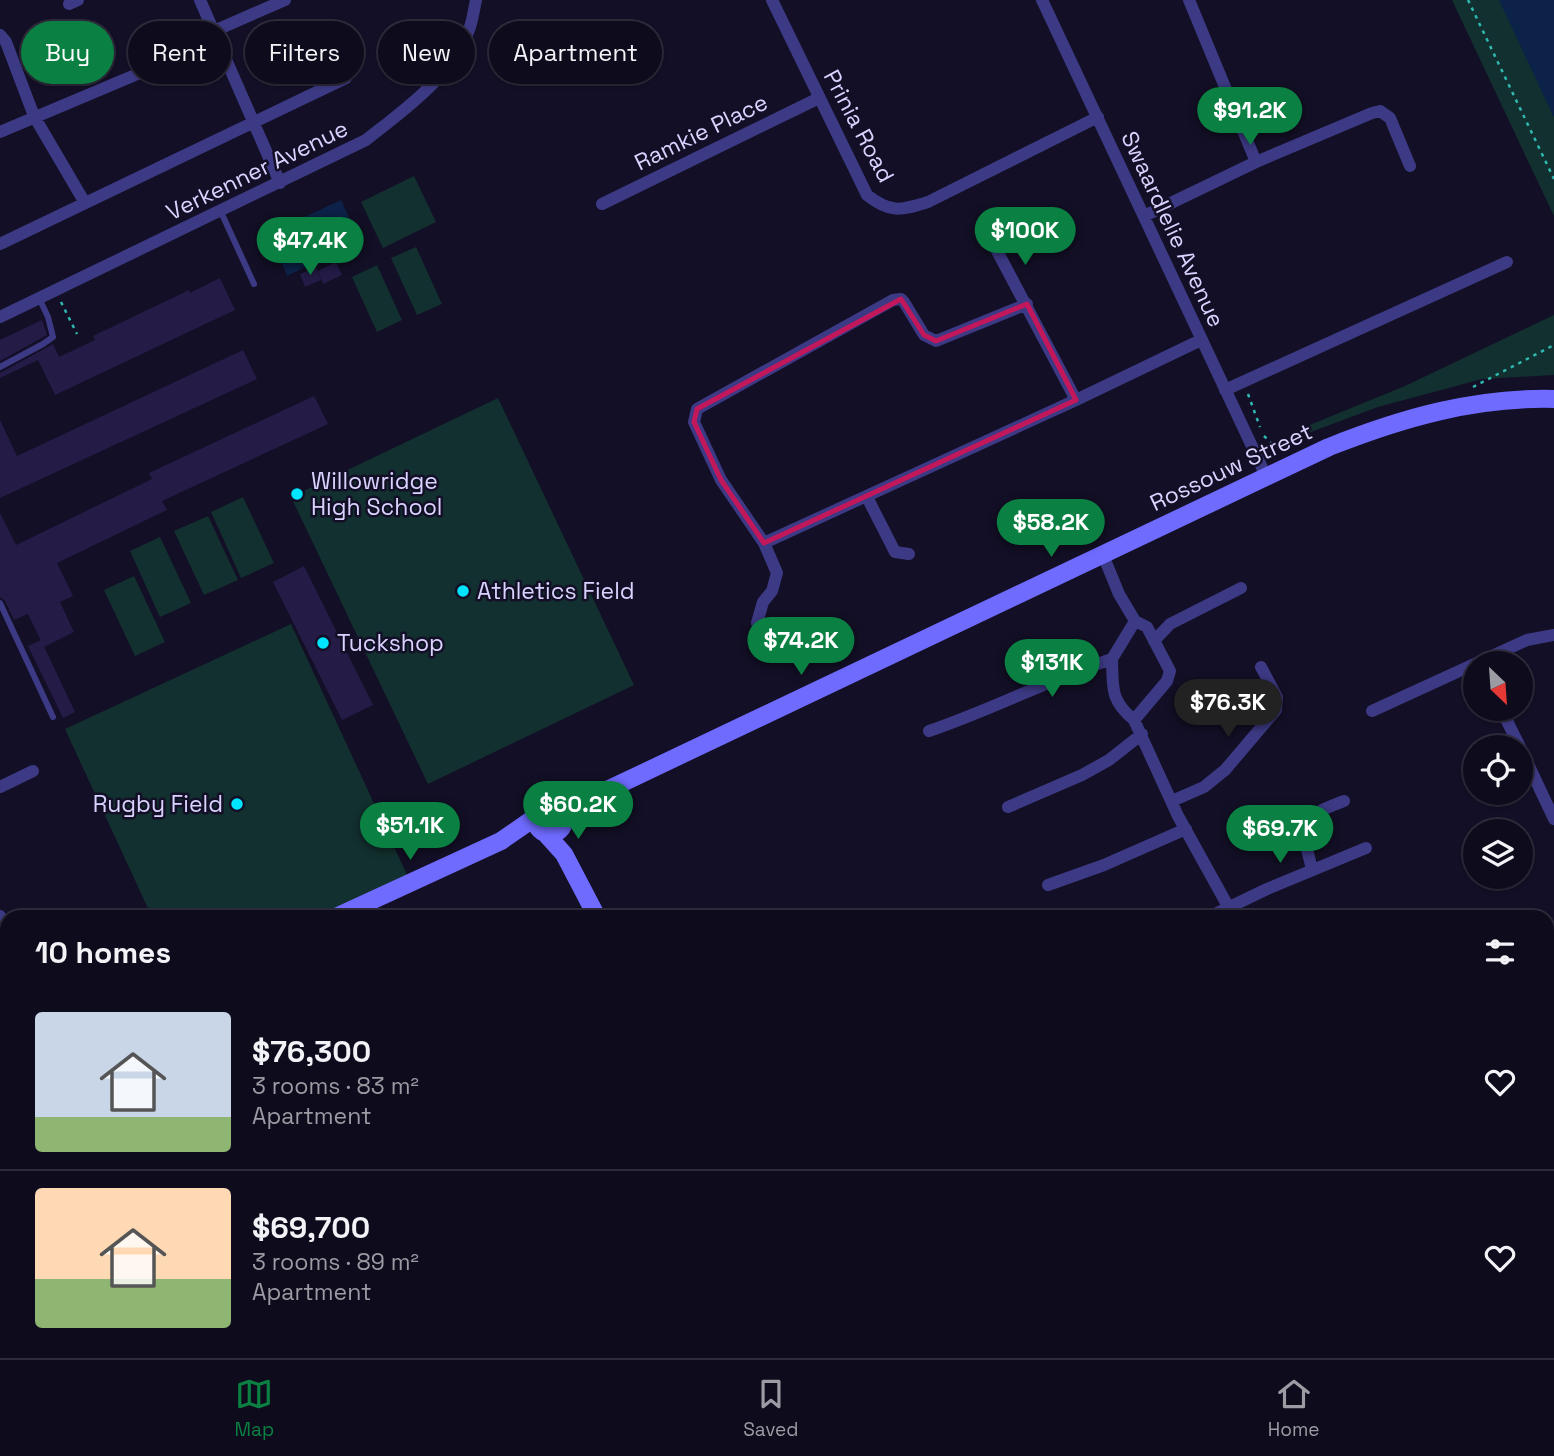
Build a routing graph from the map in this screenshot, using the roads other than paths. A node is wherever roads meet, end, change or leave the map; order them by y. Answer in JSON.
{"nodes":[{"id":1,"x":200,"y":0,"type":"edge"},
{"id":2,"x":285,"y":0,"type":"edge"},
{"id":3,"x":476,"y":0,"type":"edge"},
{"id":4,"x":772,"y":0,"type":"edge"},
{"id":5,"x":1042,"y":0,"type":"edge"},
{"id":6,"x":1189,"y":0,"type":"edge"},
{"id":7,"x":209,"y":21,"type":"edge"},
{"id":8,"x":231,"y":24,"type":"edge"},
{"id":9,"x":0,"y":35,"type":"edge"},
{"id":10,"x":231,"y":70,"type":"edge"},
{"id":11,"x":128,"y":78,"type":"edge"},
{"id":12,"x":334,"y":84,"type":"edge"},
{"id":13,"x":818,"y":98,"type":"junction"},
{"id":14,"x":34,"y":116,"type":"junction"},
{"id":15,"x":1098,"y":117,"type":"junction"},
{"id":16,"x":254,"y":123,"type":"junction"},
{"id":17,"x":0,"y":132,"type":"edge"},
{"id":18,"x":1256,"y":162,"type":"junction"},
{"id":19,"x":1410,"y":166,"type":"dead end"},
{"id":20,"x":280,"y":183,"type":"junction"},
{"id":21,"x":85,"y":203,"type":"junction"},
{"id":22,"x":602,"y":204,"type":"dead end"},
{"id":23,"x":220,"y":212,"type":"junction"},
{"id":24,"x":1144,"y":216,"type":"junction"},
{"id":25,"x":0,"y":244,"type":"edge"},
{"id":26,"x":995,"y":247,"type":"dead end"},
{"id":27,"x":1507,"y":262,"type":"dead end"},
{"id":28,"x":254,"y":284,"type":"dead end"},
{"id":29,"x":39,"y":298,"type":"junction"},
{"id":30,"x":1027,"y":304,"type":"junction"},
{"id":31,"x":0,"y":317,"type":"edge"},
{"id":32,"x":1201,"y":340,"type":"junction"},
{"id":33,"x":0,"y":367,"type":"edge"},
{"id":34,"x":1225,"y":390,"type":"junction"},
{"id":35,"x":1554,"y":399,"type":"edge"},
{"id":36,"x":1076,"y":400,"type":"junction"},
{"id":37,"x":1266,"y":476,"type":"junction"},
{"id":38,"x":867,"y":497,"type":"junction"},
{"id":39,"x":764,"y":543,"type":"junction"},
{"id":40,"x":909,"y":554,"type":"dead end"},
{"id":41,"x":1102,"y":555,"type":"junction"},
{"id":42,"x":1241,"y":587,"type":"dead end"},
{"id":43,"x":0,"y":603,"type":"edge"},
{"id":44,"x":1135,"y":621,"type":"junction"},
{"id":45,"x":757,"y":623,"type":"dead end"},
{"id":46,"x":1554,"y":635,"type":"edge"},
{"id":47,"x":1154,"y":641,"type":"junction"},
{"id":48,"x":1502,"y":651,"type":"edge"},
{"id":49,"x":1112,"y":659,"type":"junction"},
{"id":50,"x":1261,"y":667,"type":"dead end"},
{"id":51,"x":1463,"y":669,"type":"edge"},
{"id":52,"x":1372,"y":711,"type":"dead end"},
{"id":53,"x":53,"y":717,"type":"dead end"},
{"id":54,"x":1134,"y":720,"type":"junction"},
{"id":55,"x":929,"y":731,"type":"dead end"},
{"id":56,"x":1142,"y":734,"type":"junction"},
{"id":57,"x":33,"y":771,"type":"dead end"},
{"id":58,"x":1533,"y":775,"type":"edge"},
{"id":59,"x":0,"y":787,"type":"edge"},
{"id":60,"x":603,"y":792,"type":"junction"},
{"id":61,"x":1344,"y":801,"type":"dead end"},
{"id":62,"x":1172,"y":802,"type":"junction"},
{"id":63,"x":553,"y":807,"type":"junction"},
{"id":64,"x":1008,"y":807,"type":"dead end"},
{"id":65,"x":1554,"y":819,"type":"edge"},
{"id":66,"x":563,"y":824,"type":"junction"},
{"id":67,"x":541,"y":827,"type":"junction"},
{"id":68,"x":1186,"y":829,"type":"junction"},
{"id":69,"x":1366,"y":848,"type":"dead end"},
{"id":70,"x":1312,"y":869,"type":"junction"},
{"id":71,"x":576,"y":875,"type":"junction"},
{"id":72,"x":1048,"y":885,"type":"dead end"},
{"id":73,"x":1229,"y":908,"type":"junction"},
{"id":74,"x":351,"y":910,"type":"edge"},
{"id":75,"x":594,"y":910,"type":"edge"},
{"id":76,"x":1225,"y":910,"type":"edge"}],
"edges":[{"from":1,"to":7,"type":"street"},
{"from":2,"to":8,"type":"street"},
{"from":3,"to":20,"type":"street","name":"Verkenner Avenue"},
{"from":4,"to":13,"type":"street","name":"Prinia Road"},
{"from":5,"to":15,"type":"street","name":"Swaardlelie Avenue"},
{"from":6,"to":18,"type":"street"},
{"from":9,"to":14,"type":"street"},
{"from":10,"to":16,"type":"street"},
{"from":11,"to":14,"type":"street"},
{"from":12,"to":16,"type":"street"},
{"from":13,"to":15,"type":"street","name":"Prinia Road"},
{"from":13,"to":22,"type":"street","name":"Ramkie Place"},
{"from":14,"to":17,"type":"street"},
{"from":14,"to":21,"type":"street"},
{"from":15,"to":24,"type":"street","name":"Swaardlelie Avenue"},
{"from":16,"to":20,"type":"street"},
{"from":16,"to":21,"type":"street"},
{"from":18,"to":19,"type":"street"},
{"from":18,"to":24,"type":"street"},
{"from":20,"to":23,"type":"street","name":"Verkenner Avenue"},
{"from":21,"to":25,"type":"street"},
{"from":23,"to":28,"type":"lane"},
{"from":23,"to":29,"type":"street","name":"Verkenner Avenue"},
{"from":24,"to":32,"type":"street","name":"Swaardlelie Avenue"},
{"from":26,"to":30,"type":"street"},
{"from":27,"to":34,"type":"street"},
{"from":29,"to":31,"type":"street","name":"Verkenner Avenue"},
{"from":29,"to":33,"type":"lane"},
{"from":30,"to":36,"type":"street"},
{"from":30,"to":39,"type":"street"},
{"from":32,"to":34,"type":"street","name":"Swaardlelie Avenue"},
{"from":32,"to":36,"type":"street"},
{"from":34,"to":37,"type":"street","name":"Swaardlelie Avenue"},
{"from":35,"to":37,"type":"main road","name":"Rossouw Street"},
{"from":36,"to":38,"type":"street"},
{"from":37,"to":41,"type":"main road","name":"Rossouw Street"},
{"from":38,"to":39,"type":"street"},
{"from":38,"to":40,"type":"street"},
{"from":39,"to":45,"type":"street"},
{"from":41,"to":44,"type":"street"},
{"from":41,"to":60,"type":"main road","name":"Rossouw Street"},
{"from":42,"to":47,"type":"street"},
{"from":43,"to":53,"type":"lane"},
{"from":44,"to":47,"type":"street"},
{"from":44,"to":49,"type":"street"},
{"from":46,"to":48,"type":"street"},
{"from":47,"to":54,"type":"street"},
{"from":49,"to":54,"type":"street"},
{"from":49,"to":55,"type":"street"},
{"from":50,"to":62,"type":"street"},
{"from":51,"to":52,"type":"street"},
{"from":54,"to":56,"type":"street"},
{"from":56,"to":62,"type":"street"},
{"from":56,"to":64,"type":"street"},
{"from":57,"to":59,"type":"street"},
{"from":58,"to":65,"type":"street"},
{"from":60,"to":63,"type":"main road","name":"Rossouw Street"},
{"from":60,"to":66,"type":"main road","name":"Rossouw Street"},
{"from":61,"to":70,"type":"street"},
{"from":62,"to":68,"type":"street"},
{"from":63,"to":66,"type":"main road"},
{"from":63,"to":67,"type":"main road"},
{"from":66,"to":67,"type":"main road"},
{"from":66,"to":71,"type":"main road"},
{"from":67,"to":71,"type":"main road"},
{"from":67,"to":74,"type":"main road"},
{"from":68,"to":72,"type":"street"},
{"from":68,"to":73,"type":"street"},
{"from":69,"to":70,"type":"street"},
{"from":70,"to":73,"type":"street"},
{"from":71,"to":75,"type":"main road"},
{"from":73,"to":76,"type":"street"}]}
